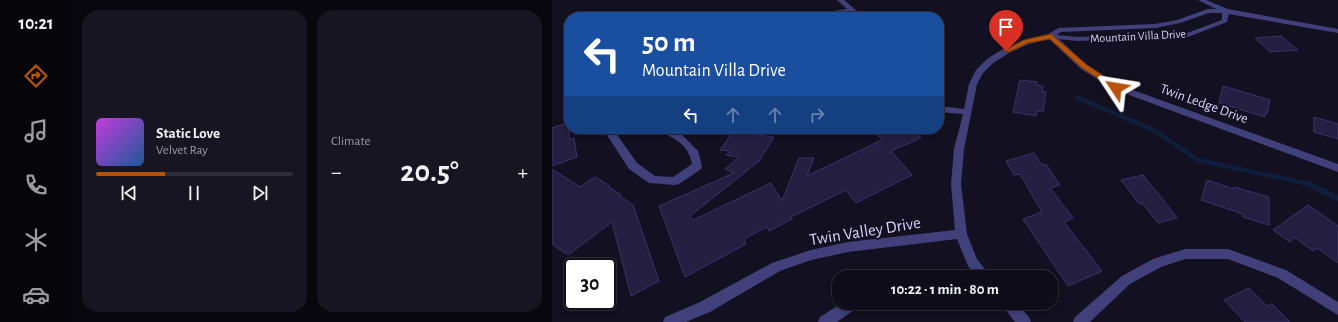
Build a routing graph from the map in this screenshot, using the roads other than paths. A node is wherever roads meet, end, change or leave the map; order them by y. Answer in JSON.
{"nodes":[{"id":1,"x":840,"y":0,"type":"edge"},
{"id":2,"x":1202,"y":0,"type":"edge"},
{"id":3,"x":853,"y":10,"type":"joint"},
{"id":4,"x":1226,"y":11,"type":"junction"},
{"id":5,"x":839,"y":12,"type":"edge"},
{"id":6,"x":1338,"y":31,"type":"edge"},
{"id":7,"x":1051,"y":36,"type":"junction"},
{"id":8,"x":944,"y":110,"type":"edge"},
{"id":9,"x":968,"y":112,"type":"junction"},
{"id":10,"x":611,"y":134,"type":"edge"},
{"id":11,"x":673,"y":134,"type":"edge"},
{"id":12,"x":1338,"y":168,"type":"edge"},
{"id":13,"x":962,"y":234,"type":"junction"},
{"id":14,"x":979,"y":270,"type":"edge"},
{"id":15,"x":1338,"y":309,"type":"edge"},
{"id":16,"x":843,"y":310,"type":"edge"},
{"id":17,"x":1013,"y":310,"type":"edge"},
{"id":18,"x":670,"y":322,"type":"edge"},
{"id":19,"x":825,"y":322,"type":"edge"},
{"id":20,"x":1024,"y":322,"type":"edge"},
{"id":21,"x":1080,"y":322,"type":"edge"}],
"edges":[{"from":1,"to":3,"type":"street"},
{"from":2,"to":4,"type":"street"},
{"from":3,"to":5,"type":"street"},
{"from":4,"to":6,"type":"street"},
{"from":4,"to":7,"type":"street","name":"Mountain Villa Drive"},
{"from":4,"to":7,"type":"street","name":"Mountain Villa Drive"},
{"from":7,"to":9,"type":"street","name":"Mountain Villa Drive"},
{"from":7,"to":12,"type":"street","name":"Twin Ledge Drive"},
{"from":8,"to":9,"type":"street"},
{"from":9,"to":13,"type":"street","name":"Mountain Villa Drive"},
{"from":10,"to":11,"type":"street"},
{"from":13,"to":14,"type":"street","name":"Mountain Villa Drive"},
{"from":13,"to":18,"type":"street","name":"Twin Valley Drive"},
{"from":15,"to":21,"type":"street"},
{"from":16,"to":19,"type":"street"},
{"from":17,"to":20,"type":"street"}]}
